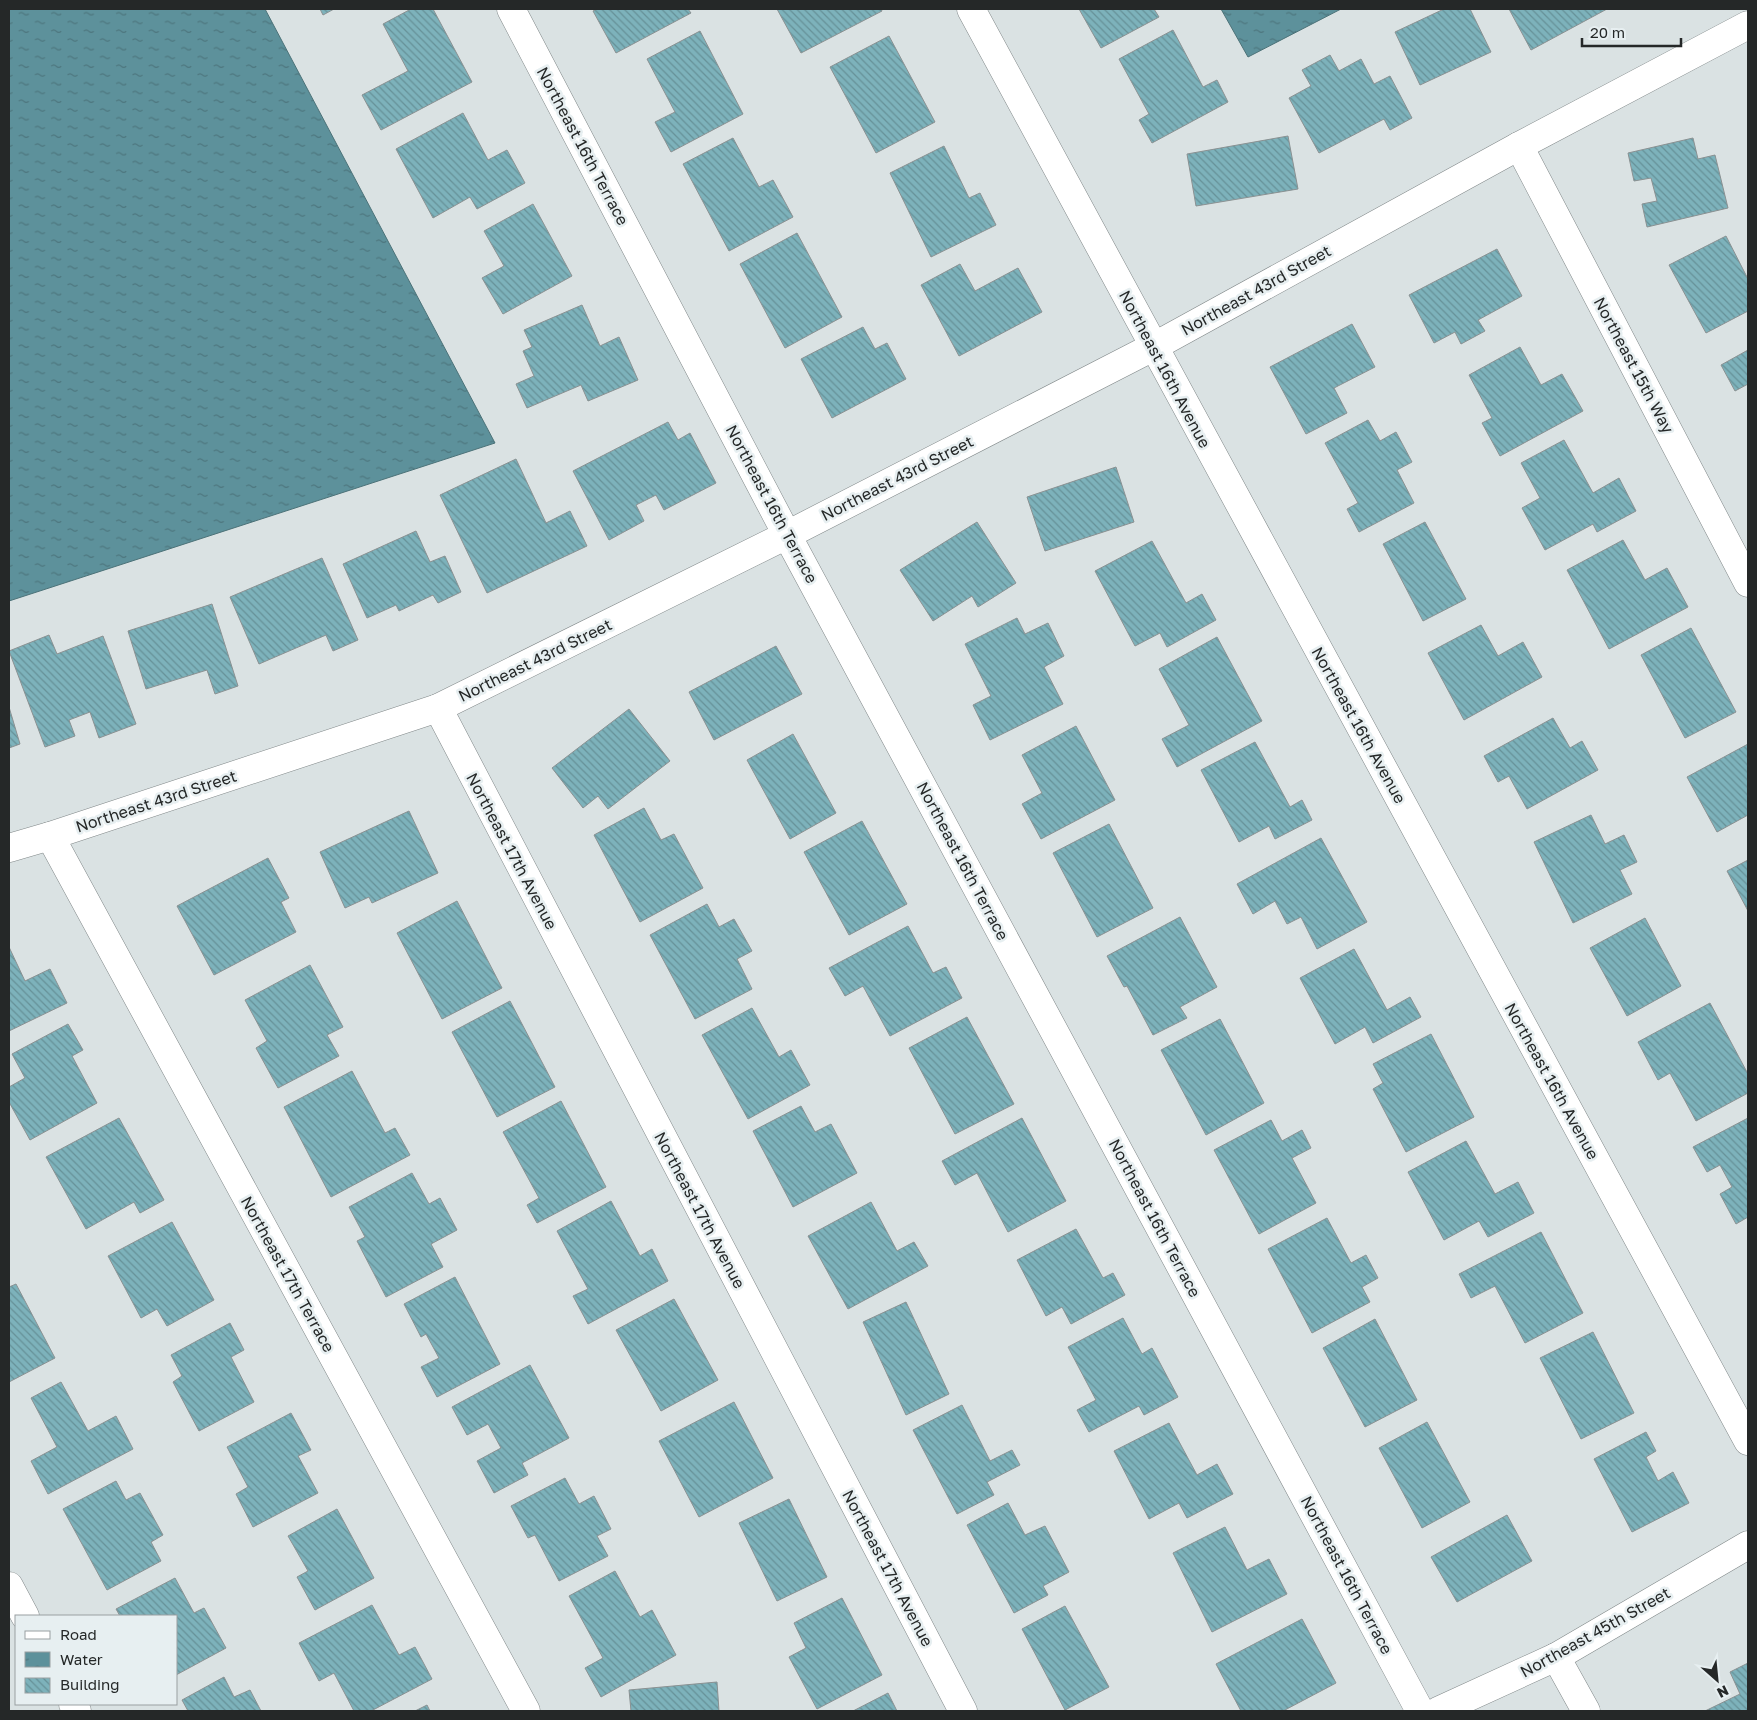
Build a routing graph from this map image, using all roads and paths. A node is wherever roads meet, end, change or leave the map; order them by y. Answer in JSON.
{"nodes":[{"id":1,"x":511,"y":9,"type":"edge"},
{"id":2,"x":970,"y":9,"type":"edge"},
{"id":3,"x":1748,"y":25,"type":"edge"},
{"id":4,"x":1519,"y":146,"type":"junction"},
{"id":5,"x":1153,"y":347,"type":"junction"},
{"id":6,"x":788,"y":534,"type":"junction"},
{"id":7,"x":1748,"y":583,"type":"edge"},
{"id":8,"x":438,"y":708,"type":"junction"},
{"id":9,"x":50,"y":836,"type":"junction"},
{"id":10,"x":9,"y":848,"type":"edge"},
{"id":11,"x":1748,"y":1441,"type":"edge"},
{"id":12,"x":1748,"y":1545,"type":"edge"},
{"id":13,"x":9,"y":1586,"type":"edge"},
{"id":14,"x":24,"y":1615,"type":"edge"},
{"id":15,"x":1556,"y":1657,"type":"junction"},
{"id":16,"x":526,"y":1711,"type":"edge"},
{"id":17,"x":962,"y":1711,"type":"edge"},
{"id":18,"x":1420,"y":1711,"type":"edge"},
{"id":19,"x":1438,"y":1711,"type":"edge"},
{"id":20,"x":1586,"y":1711,"type":"edge"}],
"edges":[{"from":1,"to":6,"type":"street","name":"Northeast 16th Terrace"},
{"from":2,"to":5,"type":"street","name":"Northeast 16th Avenue"},
{"from":3,"to":4,"type":"street","name":"Northeast 43rd Street"},
{"from":4,"to":5,"type":"street","name":"Northeast 43rd Street"},
{"from":4,"to":7,"type":"street","name":"Northeast 15th Way"},
{"from":5,"to":6,"type":"street","name":"Northeast 43rd Street"},
{"from":5,"to":11,"type":"street","name":"Northeast 16th Avenue"},
{"from":6,"to":8,"type":"street","name":"Northeast 43rd Street"},
{"from":6,"to":18,"type":"street","name":"Northeast 16th Terrace"},
{"from":8,"to":9,"type":"street","name":"Northeast 43rd Street"},
{"from":8,"to":17,"type":"street","name":"Northeast 17th Avenue"},
{"from":9,"to":10,"type":"street","name":"Northeast 43rd Street"},
{"from":9,"to":16,"type":"street","name":"Northeast 17th Terrace"},
{"from":12,"to":15,"type":"street","name":"Northeast 45th Street"},
{"from":13,"to":14,"type":"street"},
{"from":15,"to":19,"type":"street","name":"Northeast 45th Street"},
{"from":15,"to":20,"type":"street"}]}
